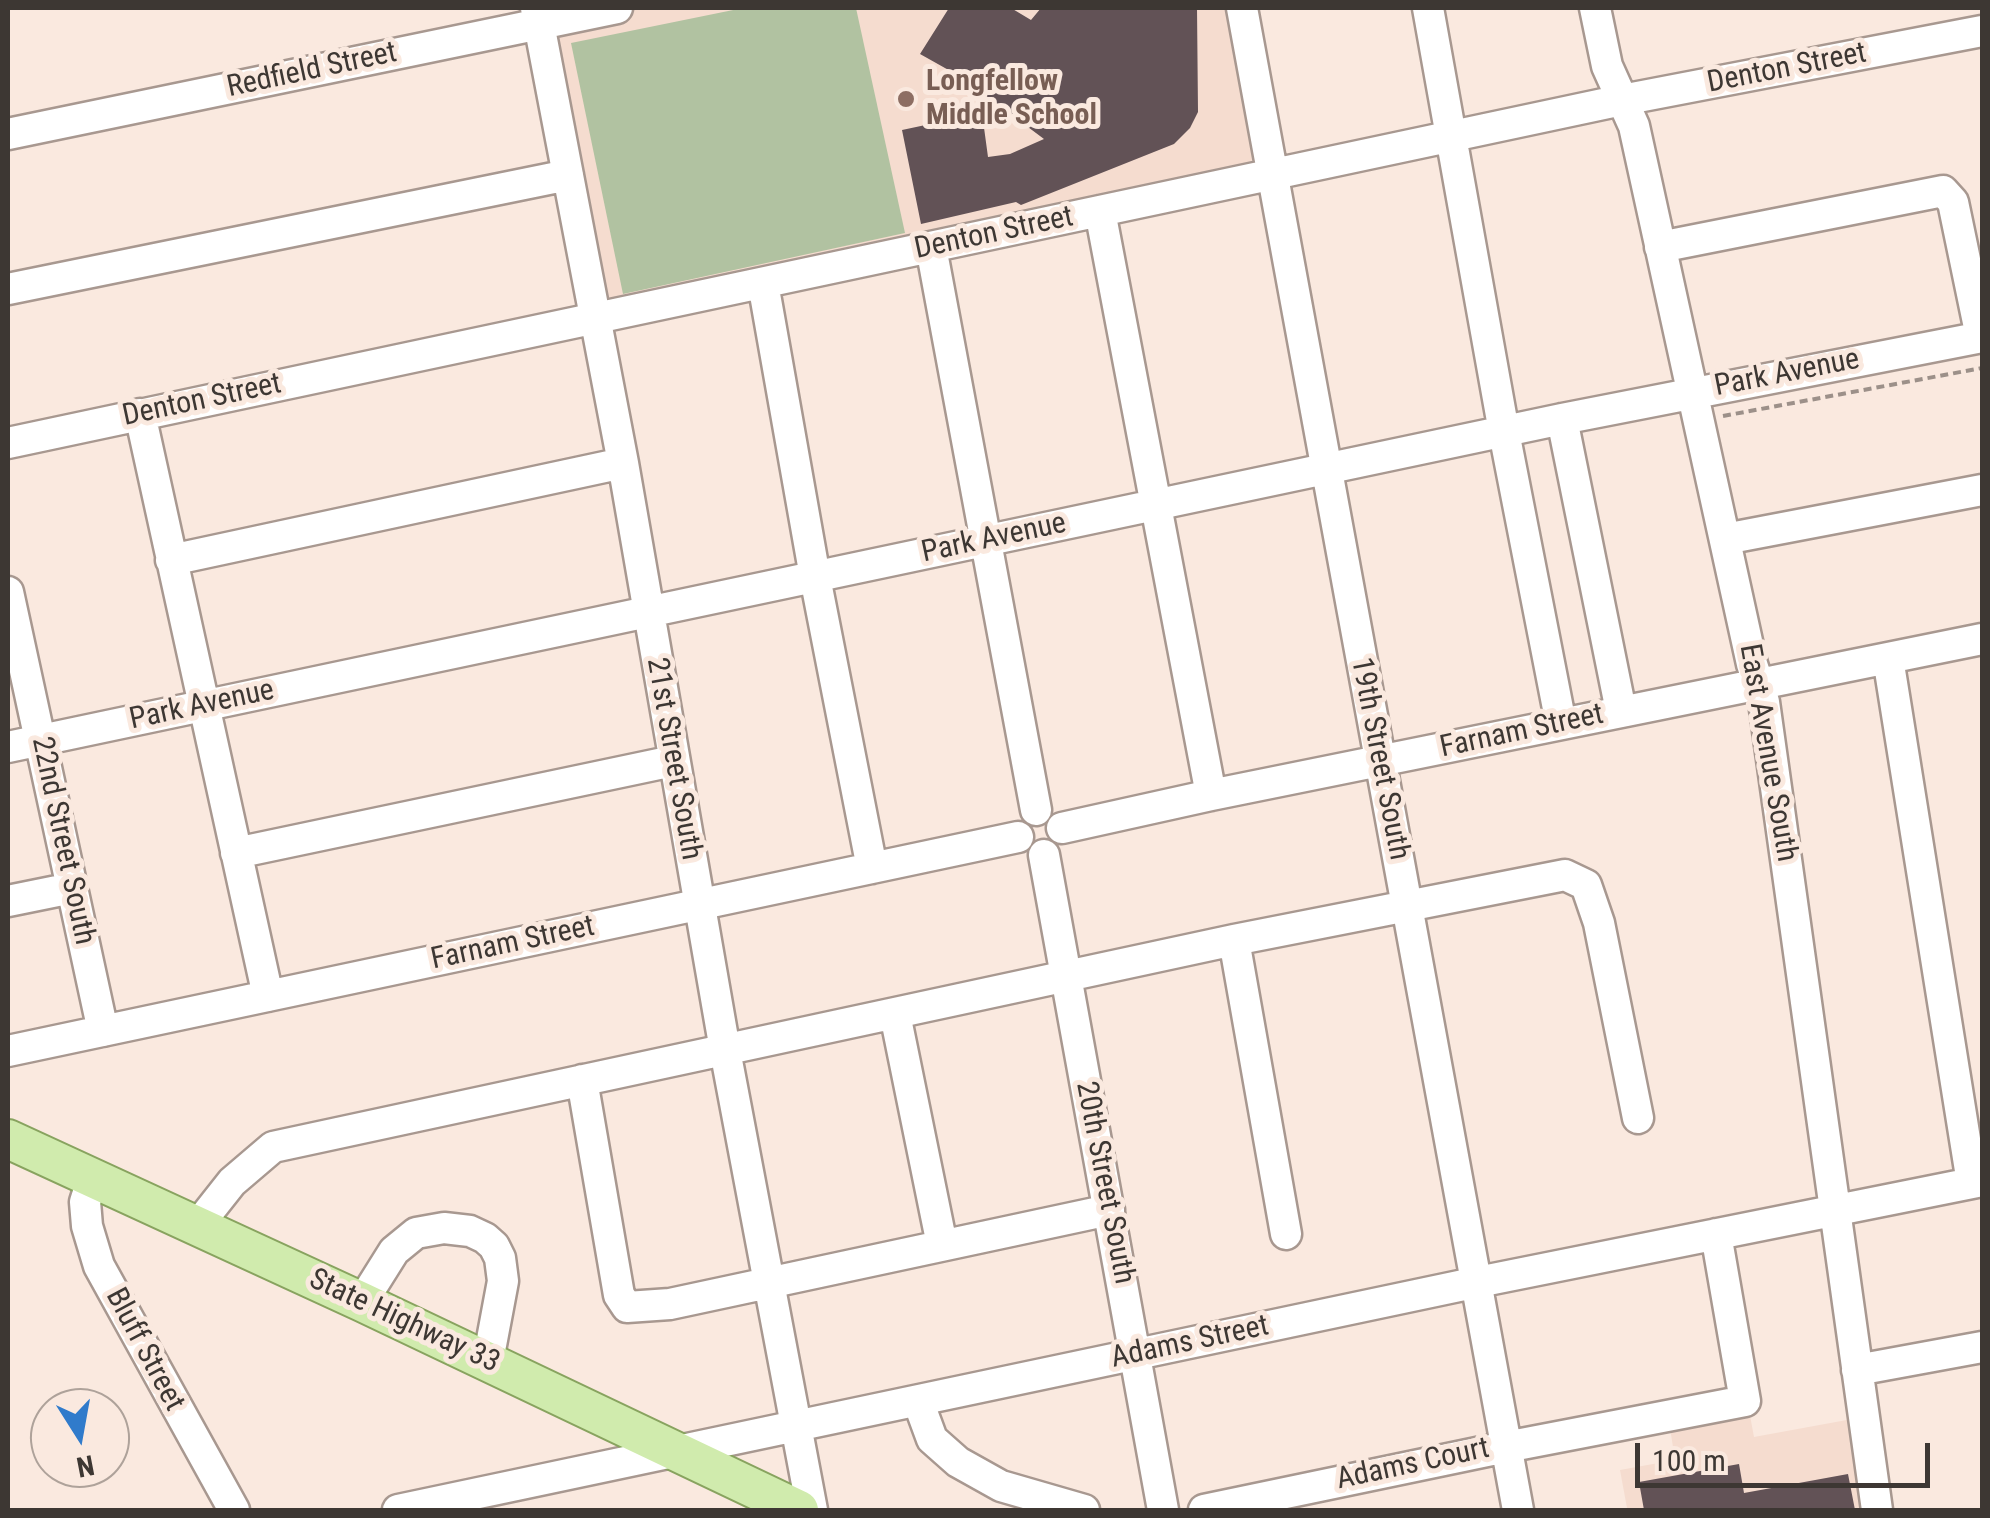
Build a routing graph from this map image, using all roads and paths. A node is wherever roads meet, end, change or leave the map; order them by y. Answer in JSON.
{"nodes":[{"id":1,"x":617,"y":8,"type":"edge"},
{"id":2,"x":1242,"y":8,"type":"edge"},
{"id":3,"x":1428,"y":8,"type":"edge"},
{"id":4,"x":1595,"y":8,"type":"edge"},
{"id":5,"x":538,"y":16,"type":"edge"},
{"id":6,"x":1982,"y":31,"type":"edge"},
{"id":7,"x":1622,"y":100,"type":"junction"},
{"id":8,"x":8,"y":134,"type":"edge"},
{"id":9,"x":1453,"y":138,"type":"junction"},
{"id":10,"x":568,"y":174,"type":"junction"},
{"id":11,"x":1272,"y":176,"type":"junction"},
{"id":12,"x":1100,"y":211,"type":"junction"},
{"id":13,"x":931,"y":247,"type":"junction"},
{"id":14,"x":1660,"y":247,"type":"junction"},
{"id":15,"x":763,"y":283,"type":"junction"},
{"id":16,"x":8,"y":289,"type":"edge"},
{"id":17,"x":596,"y":318,"type":"junction"},
{"id":18,"x":1982,"y":337,"type":"edge"},
{"id":19,"x":1982,"y":368,"type":"edge"},
{"id":20,"x":1696,"y":406,"type":"junction"},
{"id":21,"x":140,"y":414,"type":"junction"},
{"id":22,"x":1562,"y":418,"type":"junction"},
{"id":23,"x":1504,"y":432,"type":"junction"},
{"id":24,"x":8,"y":442,"type":"edge"},
{"id":25,"x":622,"y":463,"type":"junction"},
{"id":26,"x":1325,"y":471,"type":"junction"},
{"id":27,"x":1982,"y":490,"type":"edge"},
{"id":28,"x":1156,"y":505,"type":"junction"},
{"id":29,"x":1725,"y":539,"type":"junction"},
{"id":30,"x":988,"y":541,"type":"junction"},
{"id":31,"x":171,"y":560,"type":"junction"},
{"id":32,"x":815,"y":577,"type":"junction"},
{"id":33,"x":8,"y":594,"type":"edge"},
{"id":34,"x":646,"y":611,"type":"junction"},
{"id":35,"x":1982,"y":639,"type":"edge"},
{"id":36,"x":1888,"y":658,"type":"junction"},
{"id":37,"x":1758,"y":683,"type":"junction"},
{"id":38,"x":202,"y":706,"type":"junction"},
{"id":39,"x":1621,"y":712,"type":"junction"},
{"id":40,"x":1561,"y":724,"type":"junction"},
{"id":41,"x":40,"y":740,"type":"junction"},
{"id":42,"x":8,"y":747,"type":"edge"},
{"id":43,"x":673,"y":761,"type":"junction"},
{"id":44,"x":1379,"y":761,"type":"junction"},
{"id":45,"x":1212,"y":795,"type":"junction"},
{"id":46,"x":1036,"y":810,"type":"junction"},
{"id":47,"x":1062,"y":828,"type":"junction"},
{"id":48,"x":1018,"y":837,"type":"junction"},
{"id":49,"x":236,"y":854,"type":"junction"},
{"id":50,"x":1044,"y":855,"type":"junction"},
{"id":51,"x":872,"y":868,"type":"junction"},
{"id":52,"x":72,"y":888,"type":"junction"},
{"id":53,"x":8,"y":901,"type":"edge"},
{"id":54,"x":1406,"y":904,"type":"junction"},
{"id":55,"x":699,"y":905,"type":"junction"},
{"id":56,"x":1234,"y":940,"type":"junction"},
{"id":57,"x":1065,"y":977,"type":"junction"},
{"id":58,"x":268,"y":996,"type":"junction"},
{"id":59,"x":895,"y":1014,"type":"junction"},
{"id":60,"x":103,"y":1031,"type":"junction"},
{"id":61,"x":725,"y":1050,"type":"junction"},
{"id":62,"x":8,"y":1051,"type":"edge"},
{"id":63,"x":582,"y":1080,"type":"junction"},
{"id":64,"x":1638,"y":1118,"type":"dead end"},
{"id":65,"x":8,"y":1139,"type":"edge"},
{"id":66,"x":92,"y":1180,"type":"junction"},
{"id":67,"x":1977,"y":1182,"type":"edge"},
{"id":68,"x":1835,"y":1208,"type":"junction"},
{"id":69,"x":1109,"y":1210,"type":"junction"},
{"id":70,"x":198,"y":1225,"type":"junction"},
{"id":71,"x":1286,"y":1234,"type":"dead end"},
{"id":72,"x":1716,"y":1234,"type":"junction"},
{"id":73,"x":942,"y":1244,"type":"junction"},
{"id":74,"x":769,"y":1281,"type":"junction"},
{"id":75,"x":1478,"y":1282,"type":"junction"},
{"id":76,"x":362,"y":1302,"type":"junction"},
{"id":77,"x":1982,"y":1347,"type":"edge"},
{"id":78,"x":1136,"y":1355,"type":"junction"},
{"id":79,"x":488,"y":1361,"type":"junction"},
{"id":80,"x":1857,"y":1370,"type":"junction"},
{"id":81,"x":918,"y":1400,"type":"junction"},
{"id":82,"x":796,"y":1426,"type":"junction"},
{"id":83,"x":1506,"y":1446,"type":"junction"},
{"id":84,"x":672,"y":1452,"type":"junction"},
{"id":85,"x":234,"y":1510,"type":"edge"},
{"id":86,"x":398,"y":1510,"type":"edge"},
{"id":87,"x":799,"y":1510,"type":"edge"},
{"id":88,"x":812,"y":1510,"type":"edge"},
{"id":89,"x":1084,"y":1510,"type":"edge"},
{"id":90,"x":1163,"y":1510,"type":"edge"},
{"id":91,"x":1204,"y":1510,"type":"edge"},
{"id":92,"x":1518,"y":1510,"type":"edge"},
{"id":93,"x":1877,"y":1510,"type":"edge"}],
"edges":[{"from":1,"to":5,"type":"street","name":"Redfield Street"},
{"from":2,"to":11,"type":"street","name":"19th Street South"},
{"from":3,"to":9,"type":"street"},
{"from":4,"to":7,"type":"street","name":"East Avenue South"},
{"from":5,"to":8,"type":"street","name":"Redfield Street"},
{"from":5,"to":10,"type":"street","name":"21st Street South"},
{"from":6,"to":7,"type":"street","name":"Denton Street"},
{"from":7,"to":9,"type":"street","name":"Denton Street"},
{"from":7,"to":14,"type":"street","name":"East Avenue South"},
{"from":9,"to":11,"type":"street","name":"Denton Street"},
{"from":9,"to":23,"type":"street"},
{"from":10,"to":16,"type":"street"},
{"from":10,"to":17,"type":"street","name":"21st Street South"},
{"from":11,"to":12,"type":"street","name":"Denton Street"},
{"from":11,"to":26,"type":"street","name":"19th Street South"},
{"from":12,"to":13,"type":"street","name":"Denton Street"},
{"from":12,"to":28,"type":"street"},
{"from":13,"to":15,"type":"street","name":"Denton Street"},
{"from":13,"to":30,"type":"street"},
{"from":14,"to":18,"type":"street"},
{"from":14,"to":20,"type":"street","name":"East Avenue South"},
{"from":15,"to":17,"type":"street","name":"Denton Street"},
{"from":15,"to":32,"type":"street"},
{"from":17,"to":21,"type":"street","name":"Denton Street"},
{"from":17,"to":25,"type":"street","name":"21st Street South"},
{"from":18,"to":20,"type":"street","name":"Park Avenue"},
{"from":19,"to":20,"type":"path"},
{"from":20,"to":22,"type":"street","name":"Park Avenue"},
{"from":20,"to":29,"type":"street","name":"East Avenue South"},
{"from":21,"to":24,"type":"street","name":"Denton Street"},
{"from":21,"to":31,"type":"street"},
{"from":22,"to":23,"type":"street","name":"Park Avenue"},
{"from":22,"to":39,"type":"street"},
{"from":23,"to":26,"type":"street","name":"Park Avenue"},
{"from":23,"to":40,"type":"street"},
{"from":25,"to":31,"type":"street"},
{"from":25,"to":34,"type":"street","name":"21st Street South"},
{"from":26,"to":28,"type":"street","name":"Park Avenue"},
{"from":26,"to":44,"type":"street","name":"19th Street South"},
{"from":27,"to":29,"type":"street"},
{"from":28,"to":30,"type":"street","name":"Park Avenue"},
{"from":28,"to":45,"type":"street"},
{"from":29,"to":37,"type":"street","name":"East Avenue South"},
{"from":30,"to":32,"type":"street","name":"Park Avenue"},
{"from":30,"to":46,"type":"street"},
{"from":31,"to":38,"type":"street"},
{"from":32,"to":34,"type":"street","name":"Park Avenue"},
{"from":32,"to":51,"type":"street"},
{"from":33,"to":41,"type":"street","name":"22nd Street South"},
{"from":34,"to":38,"type":"street","name":"Park Avenue"},
{"from":34,"to":43,"type":"street","name":"21st Street South"},
{"from":35,"to":36,"type":"street","name":"Farnam Street"},
{"from":36,"to":37,"type":"street","name":"Farnam Street"},
{"from":36,"to":67,"type":"street"},
{"from":37,"to":39,"type":"street","name":"Farnam Street"},
{"from":37,"to":68,"type":"street","name":"East Avenue South"},
{"from":38,"to":41,"type":"street","name":"Park Avenue"},
{"from":38,"to":49,"type":"street"},
{"from":39,"to":40,"type":"street","name":"Farnam Street"},
{"from":40,"to":44,"type":"street","name":"Farnam Street"},
{"from":41,"to":42,"type":"street","name":"Park Avenue"},
{"from":41,"to":52,"type":"street","name":"22nd Street South"},
{"from":43,"to":49,"type":"street"},
{"from":43,"to":55,"type":"street","name":"21st Street South"},
{"from":44,"to":45,"type":"street","name":"Farnam Street"},
{"from":44,"to":54,"type":"street","name":"19th Street South"},
{"from":45,"to":47,"type":"street","name":"Farnam Street"},
{"from":46,"to":47,"type":"street"},
{"from":46,"to":48,"type":"street"},
{"from":47,"to":50,"type":"street"},
{"from":48,"to":50,"type":"street"},
{"from":48,"to":51,"type":"street","name":"Farnam Street"},
{"from":49,"to":58,"type":"street"},
{"from":50,"to":57,"type":"street","name":"20th Street South"},
{"from":51,"to":55,"type":"street","name":"Farnam Street"},
{"from":52,"to":53,"type":"street"},
{"from":52,"to":60,"type":"street","name":"22nd Street South"},
{"from":54,"to":56,"type":"street"},
{"from":54,"to":64,"type":"street"},
{"from":54,"to":75,"type":"street","name":"19th Street South"},
{"from":55,"to":58,"type":"street","name":"Farnam Street"},
{"from":55,"to":61,"type":"street","name":"21st Street South"},
{"from":56,"to":57,"type":"street"},
{"from":56,"to":71,"type":"street"},
{"from":57,"to":59,"type":"street"},
{"from":57,"to":69,"type":"street","name":"20th Street South"},
{"from":58,"to":60,"type":"street","name":"Farnam Street"},
{"from":59,"to":61,"type":"street"},
{"from":59,"to":73,"type":"street"},
{"from":60,"to":62,"type":"street","name":"Farnam Street"},
{"from":61,"to":63,"type":"street"},
{"from":61,"to":74,"type":"street","name":"21st Street South"},
{"from":63,"to":70,"type":"street"},
{"from":63,"to":74,"type":"street"},
{"from":65,"to":66,"type":"main road","name":"State Highway 33"},
{"from":66,"to":70,"type":"main road","name":"State Highway 33"},
{"from":66,"to":85,"type":"street","name":"Bluff Street"},
{"from":67,"to":68,"type":"street","name":"Adams Street"},
{"from":68,"to":72,"type":"street","name":"Adams Street"},
{"from":68,"to":80,"type":"street","name":"East Avenue South"},
{"from":69,"to":73,"type":"street"},
{"from":69,"to":78,"type":"street","name":"20th Street South"},
{"from":70,"to":76,"type":"main road","name":"State Highway 33"},
{"from":72,"to":75,"type":"street","name":"Adams Street"},
{"from":72,"to":83,"type":"street","name":"Adams Court"},
{"from":73,"to":74,"type":"street"},
{"from":74,"to":82,"type":"street","name":"21st Street South"},
{"from":75,"to":78,"type":"street","name":"Adams Street"},
{"from":75,"to":83,"type":"street","name":"19th Street South"},
{"from":76,"to":79,"type":"main road","name":"State Highway 33"},
{"from":76,"to":79,"type":"street"},
{"from":77,"to":80,"type":"street"},
{"from":78,"to":81,"type":"street","name":"Adams Street"},
{"from":78,"to":90,"type":"street","name":"20th Street South"},
{"from":79,"to":84,"type":"main road","name":"State Highway 33"},
{"from":80,"to":93,"type":"street","name":"East Avenue South"},
{"from":81,"to":82,"type":"street","name":"Adams Street"},
{"from":81,"to":89,"type":"street"},
{"from":82,"to":84,"type":"street","name":"Adams Street"},
{"from":82,"to":88,"type":"street","name":"21st Street South"},
{"from":83,"to":91,"type":"street","name":"Adams Court"},
{"from":83,"to":92,"type":"street","name":"19th Street South"},
{"from":84,"to":86,"type":"street","name":"Adams Street"},
{"from":84,"to":87,"type":"main road","name":"State Highway 33"}]}
